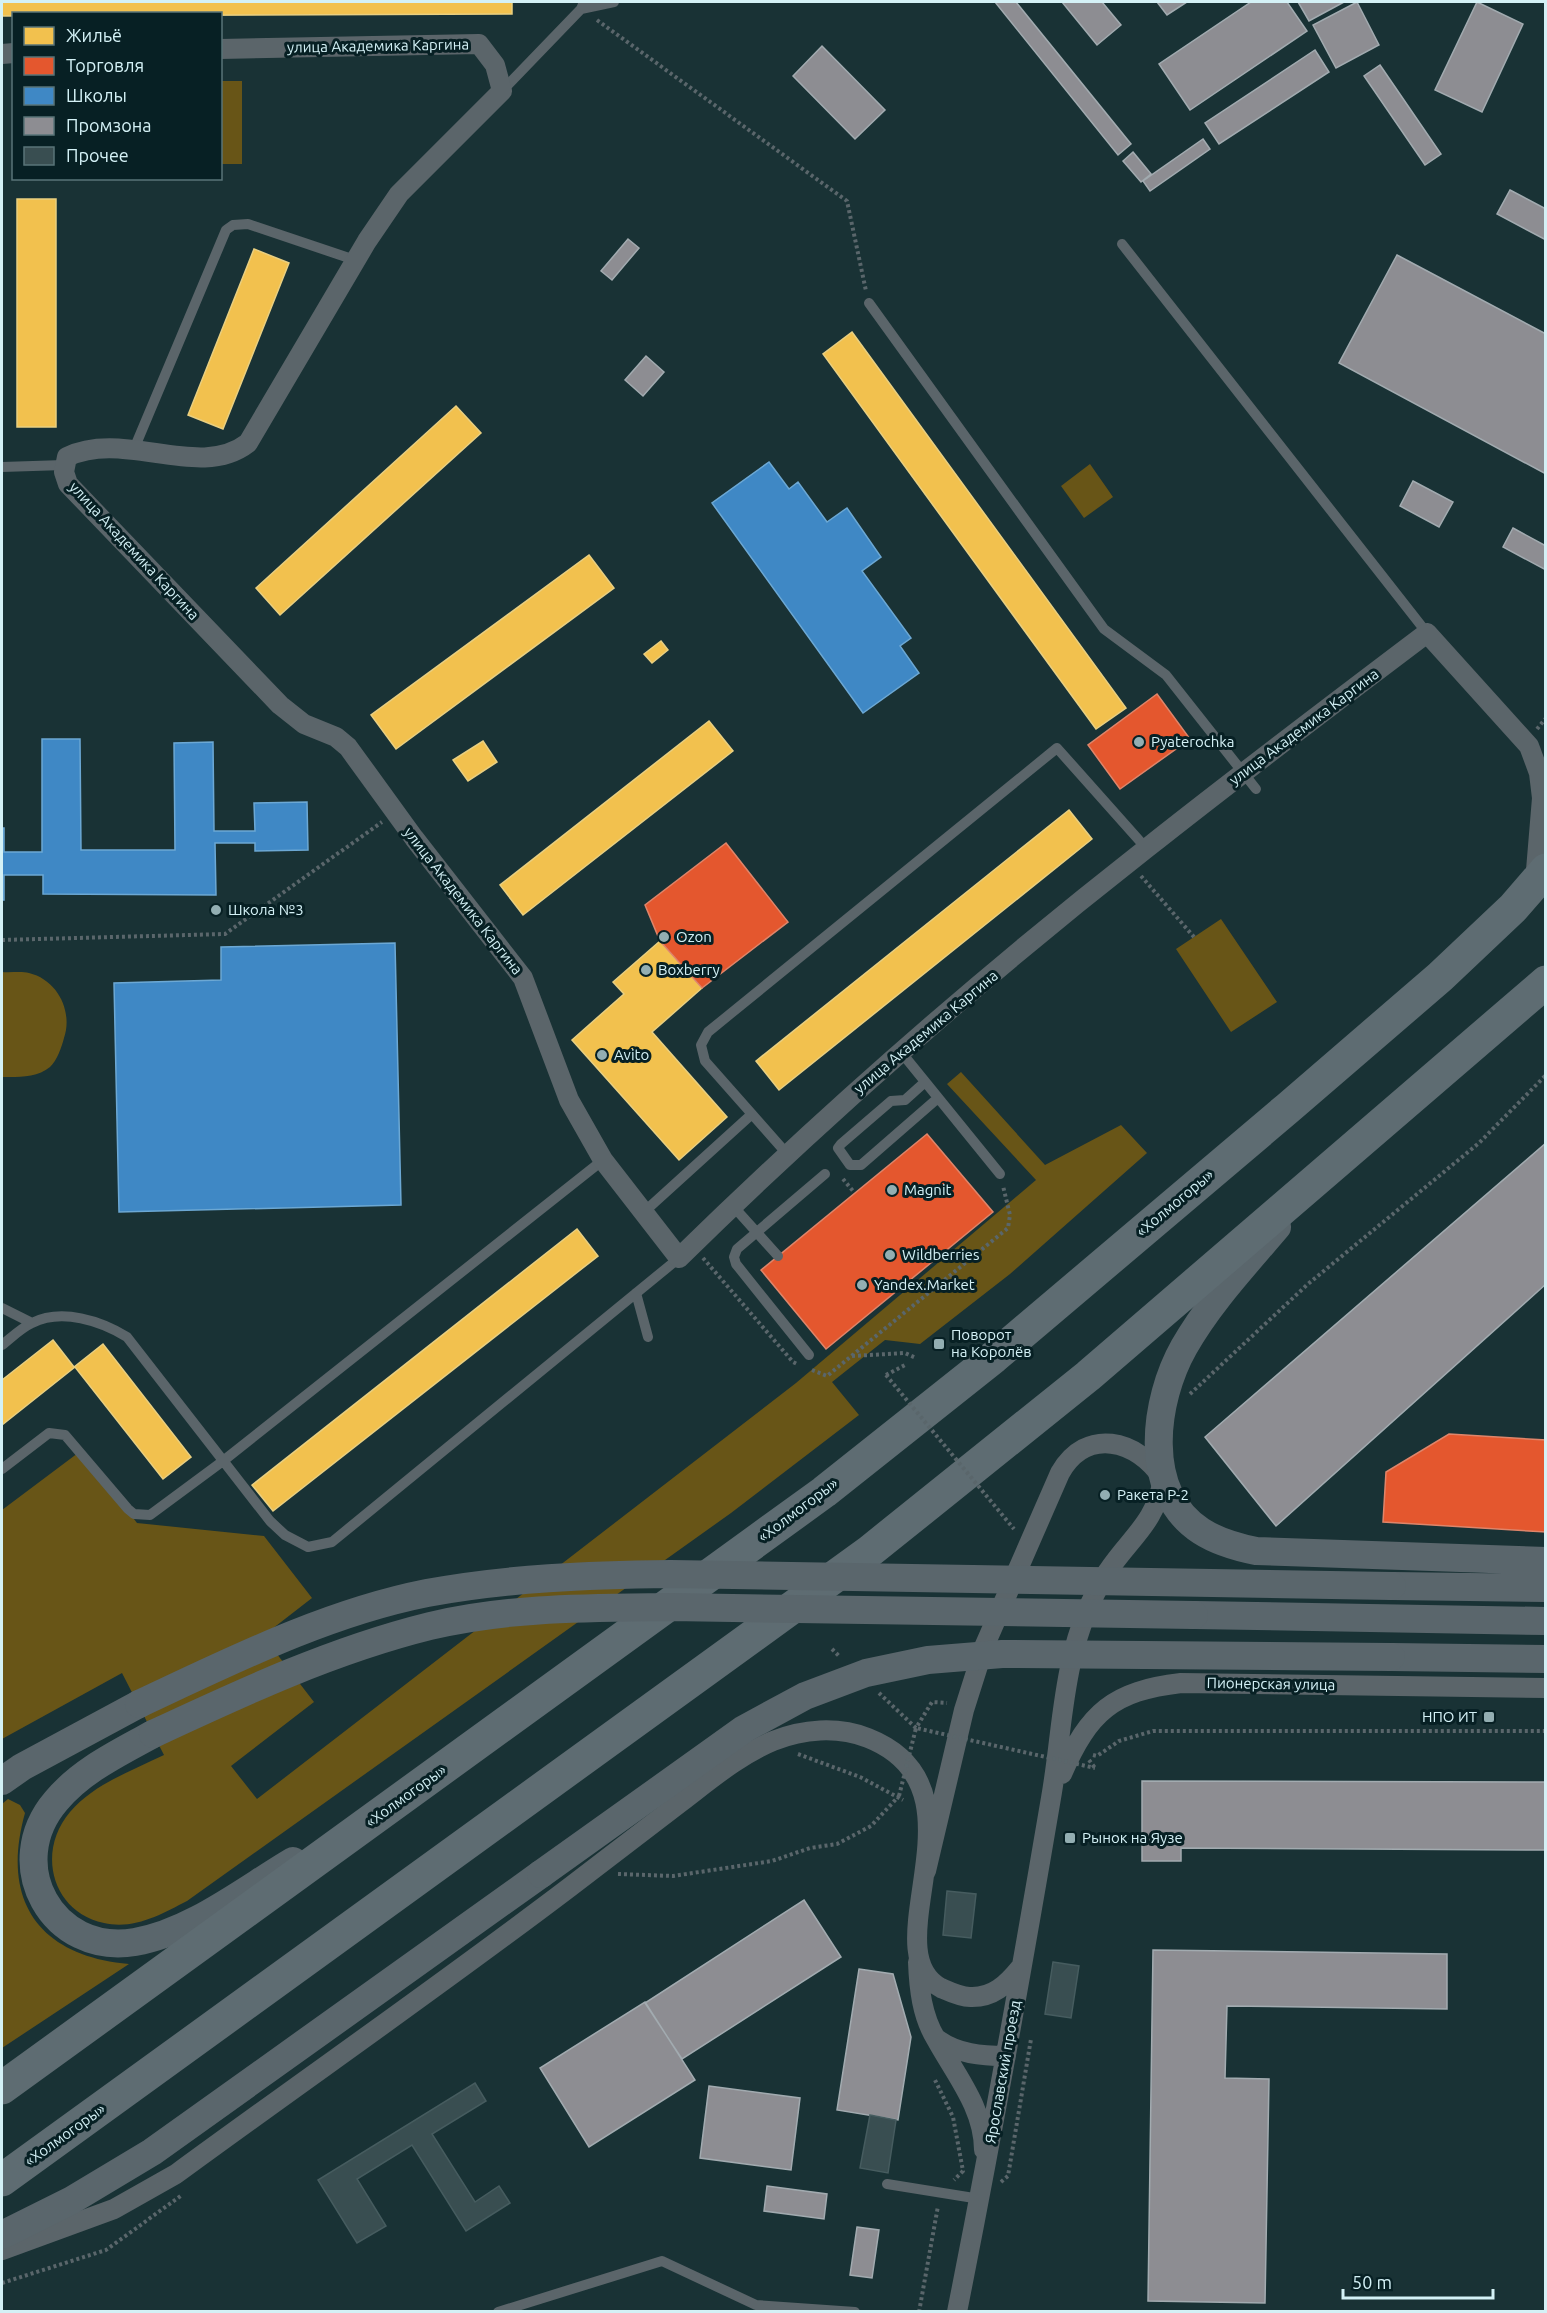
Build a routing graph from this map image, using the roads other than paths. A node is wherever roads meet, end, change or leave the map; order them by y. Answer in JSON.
{"nodes":[{"id":1,"x":614,"y":2,"type":"edge"},
{"id":2,"x":582,"y":5,"type":"edge"},
{"id":3,"x":222,"y":49,"type":"edge"},
{"id":4,"x":502,"y":91,"type":"junction"},
{"id":5,"x":1122,"y":244,"type":"dead end"},
{"id":6,"x":356,"y":260,"type":"junction"},
{"id":7,"x":869,"y":303,"type":"road end"},
{"id":8,"x":134,"y":449,"type":"junction"},
{"id":9,"x":64,"y":465,"type":"junction"},
{"id":10,"x":2,"y":467,"type":"edge"},
{"id":11,"x":1427,"y":633,"type":"junction"},
{"id":12,"x":1537,"y":741,"type":"edge"},
{"id":13,"x":1249,"y":782,"type":"junction"},
{"id":14,"x":1146,"y":848,"type":"junction"},
{"id":15,"x":1540,"y":876,"type":"edge"},
{"id":16,"x":1545,"y":982,"type":"edge"},
{"id":17,"x":901,"y":1052,"type":"junction"},
{"id":18,"x":926,"y":1082,"type":"junction"},
{"id":19,"x":938,"y":1098,"type":"junction"},
{"id":20,"x":752,"y":1114,"type":"junction"},
{"id":21,"x":788,"y":1155,"type":"junction"},
{"id":22,"x":603,"y":1160,"type":"junction"},
{"id":23,"x":1334,"y":1161,"type":"junction"},
{"id":24,"x":825,"y":1174,"type":"dead end"},
{"id":25,"x":1000,"y":1174,"type":"road end"},
{"id":26,"x":733,"y":1206,"type":"junction"},
{"id":27,"x":644,"y":1212,"type":"junction"},
{"id":28,"x":757,"y":1232,"type":"junction"},
{"id":29,"x":778,"y":1256,"type":"dead end"},
{"id":30,"x":679,"y":1258,"type":"junction"},
{"id":31,"x":636,"y":1293,"type":"junction"},
{"id":32,"x":2,"y":1308,"type":"edge"},
{"id":33,"x":32,"y":1323,"type":"junction"},
{"id":34,"x":648,"y":1337,"type":"dead end"},
{"id":35,"x":2,"y":1345,"type":"edge"},
{"id":36,"x":809,"y":1355,"type":"dead end"},
{"id":37,"x":223,"y":1461,"type":"junction"},
{"id":38,"x":2,"y":1469,"type":"edge"},
{"id":39,"x":1163,"y":1479,"type":"junction"},
{"id":40,"x":1545,"y":1561,"type":"edge"},
{"id":41,"x":1545,"y":1588,"type":"edge"},
{"id":42,"x":1545,"y":1621,"type":"edge"},
{"id":43,"x":1545,"y":1659,"type":"edge"},
{"id":44,"x":1545,"y":1688,"type":"edge"},
{"id":45,"x":2,"y":1781,"type":"edge"},
{"id":46,"x":423,"y":1783,"type":"junction"},
{"id":47,"x":1052,"y":1796,"type":"junction"},
{"id":48,"x":926,"y":1871,"type":"junction"},
{"id":49,"x":917,"y":1950,"type":"junction"},
{"id":50,"x":1021,"y":1967,"type":"junction"},
{"id":51,"x":935,"y":2038,"type":"junction"},
{"id":52,"x":1006,"y":2056,"type":"junction"},
{"id":53,"x":2,"y":2088,"type":"edge"},
{"id":54,"x":983,"y":2176,"type":"junction"},
{"id":55,"x":2,"y":2180,"type":"edge"},
{"id":56,"x":887,"y":2184,"type":"dead end"},
{"id":57,"x":980,"y":2199,"type":"junction"},
{"id":58,"x":2,"y":2235,"type":"edge"},
{"id":59,"x":2,"y":2250,"type":"edge"},
{"id":60,"x":498,"y":2312,"type":"edge"},
{"id":61,"x":855,"y":2312,"type":"edge"},
{"id":62,"x":957,"y":2312,"type":"edge"}],
"edges":[{"from":1,"to":2,"type":"lane"},
{"from":2,"to":4,"type":"lane"},
{"from":3,"to":4,"type":"street","name":"улица Академика Каргина"},
{"from":4,"to":6,"type":"street","name":"улица Академика Каргина"},
{"from":5,"to":11,"type":"lane"},
{"from":6,"to":8,"type":"street","name":"улица Академика Каргина"},
{"from":6,"to":8,"type":"lane"},
{"from":7,"to":13,"type":"lane"},
{"from":8,"to":9,"type":"street","name":"улица Академика Каргина"},
{"from":9,"to":10,"type":"lane"},
{"from":9,"to":22,"type":"street","name":"улица Академика Каргина"},
{"from":11,"to":12,"type":"street"},
{"from":11,"to":13,"type":"street","name":"улица Академика Каргина"},
{"from":12,"to":15,"type":"street"},
{"from":13,"to":14,"type":"street","name":"улица Академика Каргина"},
{"from":14,"to":17,"type":"street","name":"улица Академика Каргина"},
{"from":14,"to":20,"type":"lane"},
{"from":15,"to":46,"type":"highway","name":"«Холмогоры»"},
{"from":16,"to":23,"type":"highway","name":"«Холмогоры»"},
{"from":17,"to":18,"type":"lane"},
{"from":17,"to":21,"type":"street","name":"улица Академика Каргина"},
{"from":18,"to":19,"type":"lane"},
{"from":18,"to":19,"type":"lane"},
{"from":19,"to":25,"type":"lane"},
{"from":20,"to":21,"type":"lane"},
{"from":20,"to":27,"type":"lane"},
{"from":21,"to":26,"type":"street","name":"улица Академика Каргина"},
{"from":22,"to":27,"type":"street","name":"улица Академика Каргина"},
{"from":22,"to":37,"type":"lane"},
{"from":23,"to":39,"type":"main road"},
{"from":23,"to":55,"type":"highway","name":"«Холмогоры»"},
{"from":24,"to":28,"type":"lane"},
{"from":26,"to":28,"type":"lane"},
{"from":26,"to":30,"type":"street","name":"улица Академика Каргина"},
{"from":27,"to":30,"type":"street","name":"улица Академика Каргина"},
{"from":28,"to":29,"type":"lane"},
{"from":28,"to":36,"type":"lane"},
{"from":30,"to":31,"type":"lane"},
{"from":31,"to":34,"type":"lane"},
{"from":31,"to":37,"type":"lane"},
{"from":32,"to":33,"type":"lane"},
{"from":33,"to":35,"type":"lane"},
{"from":33,"to":37,"type":"lane"},
{"from":37,"to":38,"type":"lane"},
{"from":39,"to":40,"type":"main road"},
{"from":39,"to":47,"type":"street"},
{"from":39,"to":48,"type":"street"},
{"from":41,"to":45,"type":"main road","bridge":true},
{"from":42,"to":46,"type":"main road","bridge":true},
{"from":43,"to":58,"type":"main road","bridge":true},
{"from":44,"to":47,"type":"street","name":"Пионерская улица"},
{"from":46,"to":53,"type":"highway","name":"«Холмогоры»"},
{"from":47,"to":50,"type":"street","name":"Ярославский проезд"},
{"from":48,"to":49,"type":"street","name":"Ярославский проезд"},
{"from":48,"to":59,"type":"street"},
{"from":49,"to":50,"type":"street"},
{"from":49,"to":51,"type":"street","name":"Ярославский проезд"},
{"from":50,"to":52,"type":"street","name":"Ярославский проезд"},
{"from":51,"to":52,"type":"street"},
{"from":51,"to":54,"type":"street","name":"Ярославский проезд"},
{"from":52,"to":54,"type":"street","name":"Ярославский проезд"},
{"from":54,"to":57,"type":"street","name":"Ярославский проезд"},
{"from":56,"to":57,"type":"lane"},
{"from":57,"to":62,"type":"street","name":"Ярославский проезд"},
{"from":60,"to":61,"type":"lane"}]}
